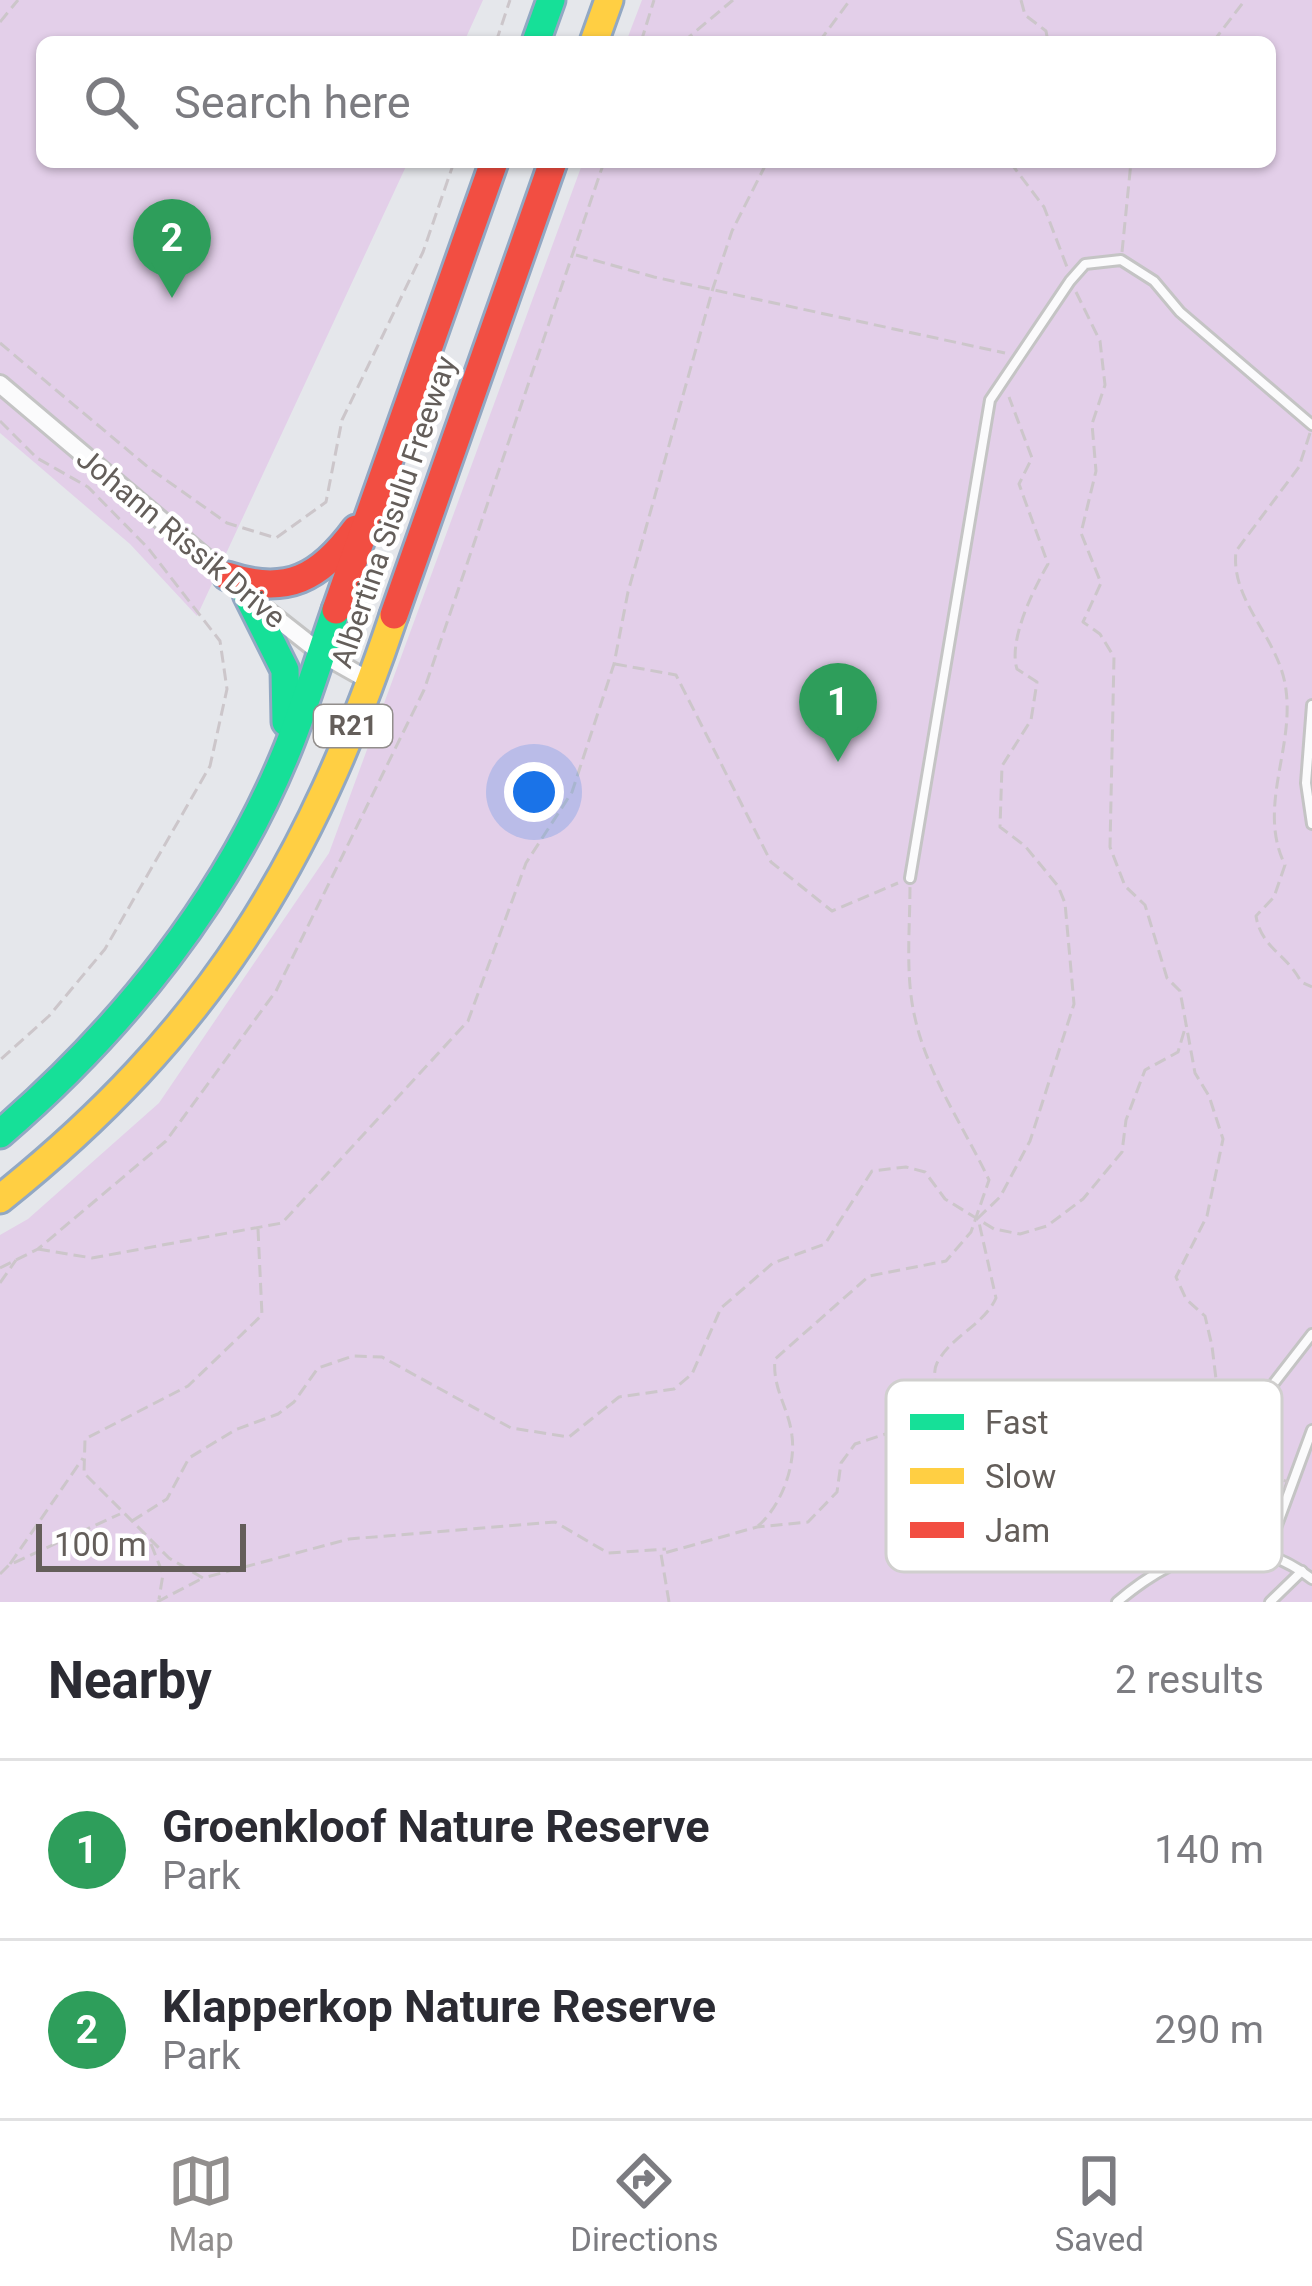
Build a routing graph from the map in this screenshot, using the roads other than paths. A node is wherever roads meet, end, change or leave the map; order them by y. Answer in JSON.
{"nodes":[{"id":1,"x":551,"y":0,"type":"edge"},
{"id":2,"x":609,"y":0,"type":"edge"},
{"id":3,"x":538,"y":36,"type":"edge"},
{"id":4,"x":596,"y":36,"type":"edge"},
{"id":5,"x":492,"y":168,"type":"edge"},
{"id":6,"x":551,"y":168,"type":"edge"},
{"id":7,"x":0,"y":384,"type":"edge"},
{"id":8,"x":1312,"y":426,"type":"edge"},
{"id":9,"x":374,"y":508,"type":"junction"},
{"id":10,"x":237,"y":585,"type":"junction"},
{"id":11,"x":322,"y":654,"type":"junction"},
{"id":12,"x":370,"y":680,"type":"junction"},
{"id":13,"x":1312,"y":705,"type":"edge"},
{"id":14,"x":256,"y":819,"type":"junction"},
{"id":15,"x":1312,"y":824,"type":"edge"},
{"id":16,"x":910,"y":878,"type":"road end"},
{"id":17,"x":0,"y":1134,"type":"edge"},
{"id":18,"x":0,"y":1198,"type":"edge"},
{"id":19,"x":1312,"y":1334,"type":"edge"},
{"id":20,"x":1276,"y":1380,"type":"edge"},
{"id":21,"x":1312,"y":1430,"type":"edge"},
{"id":22,"x":1282,"y":1512,"type":"edge"},
{"id":23,"x":1282,"y":1562,"type":"edge"},
{"id":24,"x":1302,"y":1571,"type":"junction"},
{"id":25,"x":1154,"y":1572,"type":"edge"},
{"id":26,"x":1312,"y":1579,"type":"edge"},
{"id":27,"x":1117,"y":1602,"type":"edge"},
{"id":28,"x":1270,"y":1602,"type":"edge"}],
"edges":[{"from":1,"to":3,"type":"highway"},
{"from":2,"to":4,"type":"highway"},
{"from":5,"to":9,"type":"highway","name":"Albertina Sisulu Freeway","number":"R21"},
{"from":6,"to":12,"type":"highway","name":"Albertina Sisulu Freeway","number":"R21"},
{"from":7,"to":10,"type":"street","name":"Johann Rissik Drive"},
{"from":8,"to":16,"type":"lane"},
{"from":9,"to":10,"type":"highway"},
{"from":9,"to":11,"type":"highway","name":"Albertina Sisulu Freeway","number":"R21"},
{"from":10,"to":11,"type":"street","name":"Johann Rissik Drive"},
{"from":10,"to":14,"type":"highway"},
{"from":11,"to":12,"type":"street","name":"Johann Rissik Drive"},
{"from":11,"to":14,"type":"highway","name":"Albertina Sisulu Freeway","number":"R21"},
{"from":12,"to":18,"type":"highway","name":"Albertina Sisulu Freeway","number":"R21"},
{"from":13,"to":15,"type":"lane"},
{"from":14,"to":17,"type":"highway","name":"Albertina Sisulu Freeway","number":"R21"},
{"from":19,"to":20,"type":"lane"},
{"from":21,"to":22,"type":"lane"},
{"from":23,"to":24,"type":"lane"},
{"from":24,"to":26,"type":"lane"},
{"from":24,"to":28,"type":"lane"},
{"from":25,"to":27,"type":"lane"}]}
